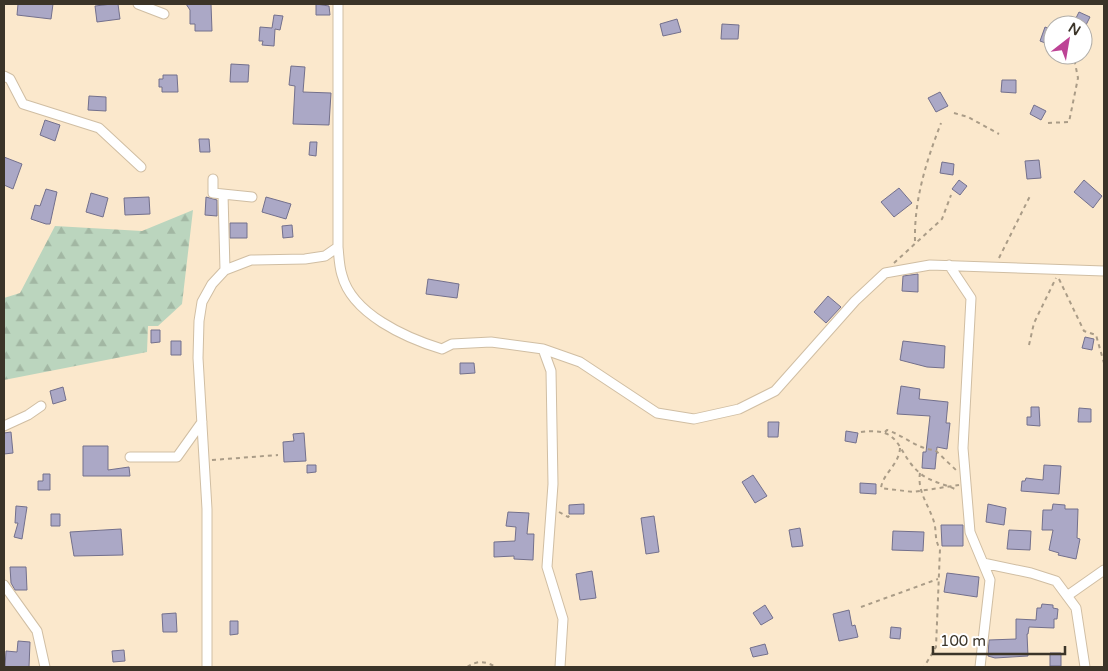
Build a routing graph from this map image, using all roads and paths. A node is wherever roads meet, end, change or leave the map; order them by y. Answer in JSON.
{"nodes":[{"id":1,"x":138,"y":4,"type":"edge"},
{"id":2,"x":338,"y":4,"type":"edge"},
{"id":3,"x":164,"y":14,"type":"dead end"},
{"id":4,"x":1075,"y":65,"type":"edge"},
{"id":5,"x":4,"y":76,"type":"edge"},
{"id":6,"x":954,"y":113,"type":"dead end"},
{"id":7,"x":1048,"y":123,"type":"dead end"},
{"id":8,"x":941,"y":124,"type":"dead end"},
{"id":9,"x":999,"y":134,"type":"dead end"},
{"id":10,"x":141,"y":167,"type":"dead end"},
{"id":11,"x":213,"y":179,"type":"dead end"},
{"id":12,"x":223,"y":194,"type":"junction"},
{"id":13,"x":951,"y":196,"type":"dead end"},
{"id":14,"x":1030,"y":196,"type":"dead end"},
{"id":15,"x":252,"y":197,"type":"dead end"},
{"id":16,"x":915,"y":242,"type":"junction"},
{"id":17,"x":338,"y":247,"type":"junction"},
{"id":18,"x":949,"y":265,"type":"junction"},
{"id":19,"x":994,"y":268,"type":"junction"},
{"id":20,"x":225,"y":270,"type":"junction"},
{"id":21,"x":1104,"y":271,"type":"edge"},
{"id":22,"x":885,"y":273,"type":"junction"},
{"id":23,"x":1029,"y":345,"type":"dead end"},
{"id":24,"x":543,"y":349,"type":"junction"},
{"id":25,"x":1104,"y":363,"type":"edge"},
{"id":26,"x":41,"y":406,"type":"dead end"},
{"id":27,"x":202,"y":422,"type":"junction"},
{"id":28,"x":4,"y":426,"type":"edge"},
{"id":29,"x":861,"y":432,"type":"dead end"},
{"id":30,"x":885,"y":432,"type":"junction"},
{"id":31,"x":900,"y":448,"type":"junction"},
{"id":32,"x":278,"y":455,"type":"dead end"},
{"id":33,"x":130,"y":457,"type":"dead end"},
{"id":34,"x":202,"y":460,"type":"junction"},
{"id":35,"x":920,"y":473,"type":"junction"},
{"id":36,"x":966,"y":484,"type":"junction"},
{"id":37,"x":950,"y":486,"type":"junction"},
{"id":38,"x":921,"y":492,"type":"junction"},
{"id":39,"x":551,"y":508,"type":"junction"},
{"id":40,"x":570,"y":516,"type":"dead end"},
{"id":41,"x":983,"y":563,"type":"junction"},
{"id":42,"x":1104,"y":570,"type":"edge"},
{"id":43,"x":938,"y":579,"type":"junction"},
{"id":44,"x":4,"y":585,"type":"edge"},
{"id":45,"x":1067,"y":596,"type":"junction"},
{"id":46,"x":861,"y":607,"type":"dead end"},
{"id":47,"x":45,"y":667,"type":"edge"},
{"id":48,"x":207,"y":667,"type":"edge"},
{"id":49,"x":467,"y":667,"type":"edge"},
{"id":50,"x":496,"y":667,"type":"edge"},
{"id":51,"x":560,"y":667,"type":"edge"},
{"id":52,"x":924,"y":667,"type":"edge"},
{"id":53,"x":980,"y":667,"type":"edge"},
{"id":54,"x":1085,"y":667,"type":"edge"}],
"edges":[{"from":1,"to":3,"type":"street"},
{"from":2,"to":17,"type":"street"},
{"from":4,"to":7,"type":"path"},
{"from":5,"to":10,"type":"street"},
{"from":6,"to":9,"type":"path"},
{"from":8,"to":16,"type":"path"},
{"from":11,"to":12,"type":"street"},
{"from":12,"to":15,"type":"street"},
{"from":12,"to":20,"type":"street"},
{"from":13,"to":16,"type":"path"},
{"from":14,"to":19,"type":"path"},
{"from":16,"to":22,"type":"path"},
{"from":17,"to":20,"type":"street"},
{"from":17,"to":24,"type":"street"},
{"from":18,"to":19,"type":"street"},
{"from":18,"to":22,"type":"street"},
{"from":18,"to":36,"type":"street"},
{"from":19,"to":21,"type":"street"},
{"from":20,"to":27,"type":"street"},
{"from":22,"to":24,"type":"street"},
{"from":23,"to":25,"type":"path"},
{"from":24,"to":39,"type":"street"},
{"from":26,"to":28,"type":"street"},
{"from":27,"to":33,"type":"street"},
{"from":27,"to":34,"type":"street"},
{"from":29,"to":30,"type":"path"},
{"from":30,"to":31,"type":"path"},
{"from":30,"to":36,"type":"path"},
{"from":31,"to":35,"type":"path"},
{"from":31,"to":38,"type":"path"},
{"from":32,"to":34,"type":"path"},
{"from":34,"to":48,"type":"street"},
{"from":35,"to":37,"type":"path"},
{"from":35,"to":38,"type":"path"},
{"from":36,"to":37,"type":"path"},
{"from":36,"to":37,"type":"path"},
{"from":36,"to":41,"type":"street"},
{"from":37,"to":38,"type":"path"},
{"from":38,"to":43,"type":"path"},
{"from":39,"to":40,"type":"path"},
{"from":39,"to":51,"type":"street"},
{"from":41,"to":45,"type":"street"},
{"from":41,"to":53,"type":"street"},
{"from":42,"to":45,"type":"street"},
{"from":43,"to":46,"type":"path"},
{"from":43,"to":52,"type":"path"},
{"from":44,"to":47,"type":"street"},
{"from":45,"to":54,"type":"street"},
{"from":49,"to":50,"type":"path"}]}
